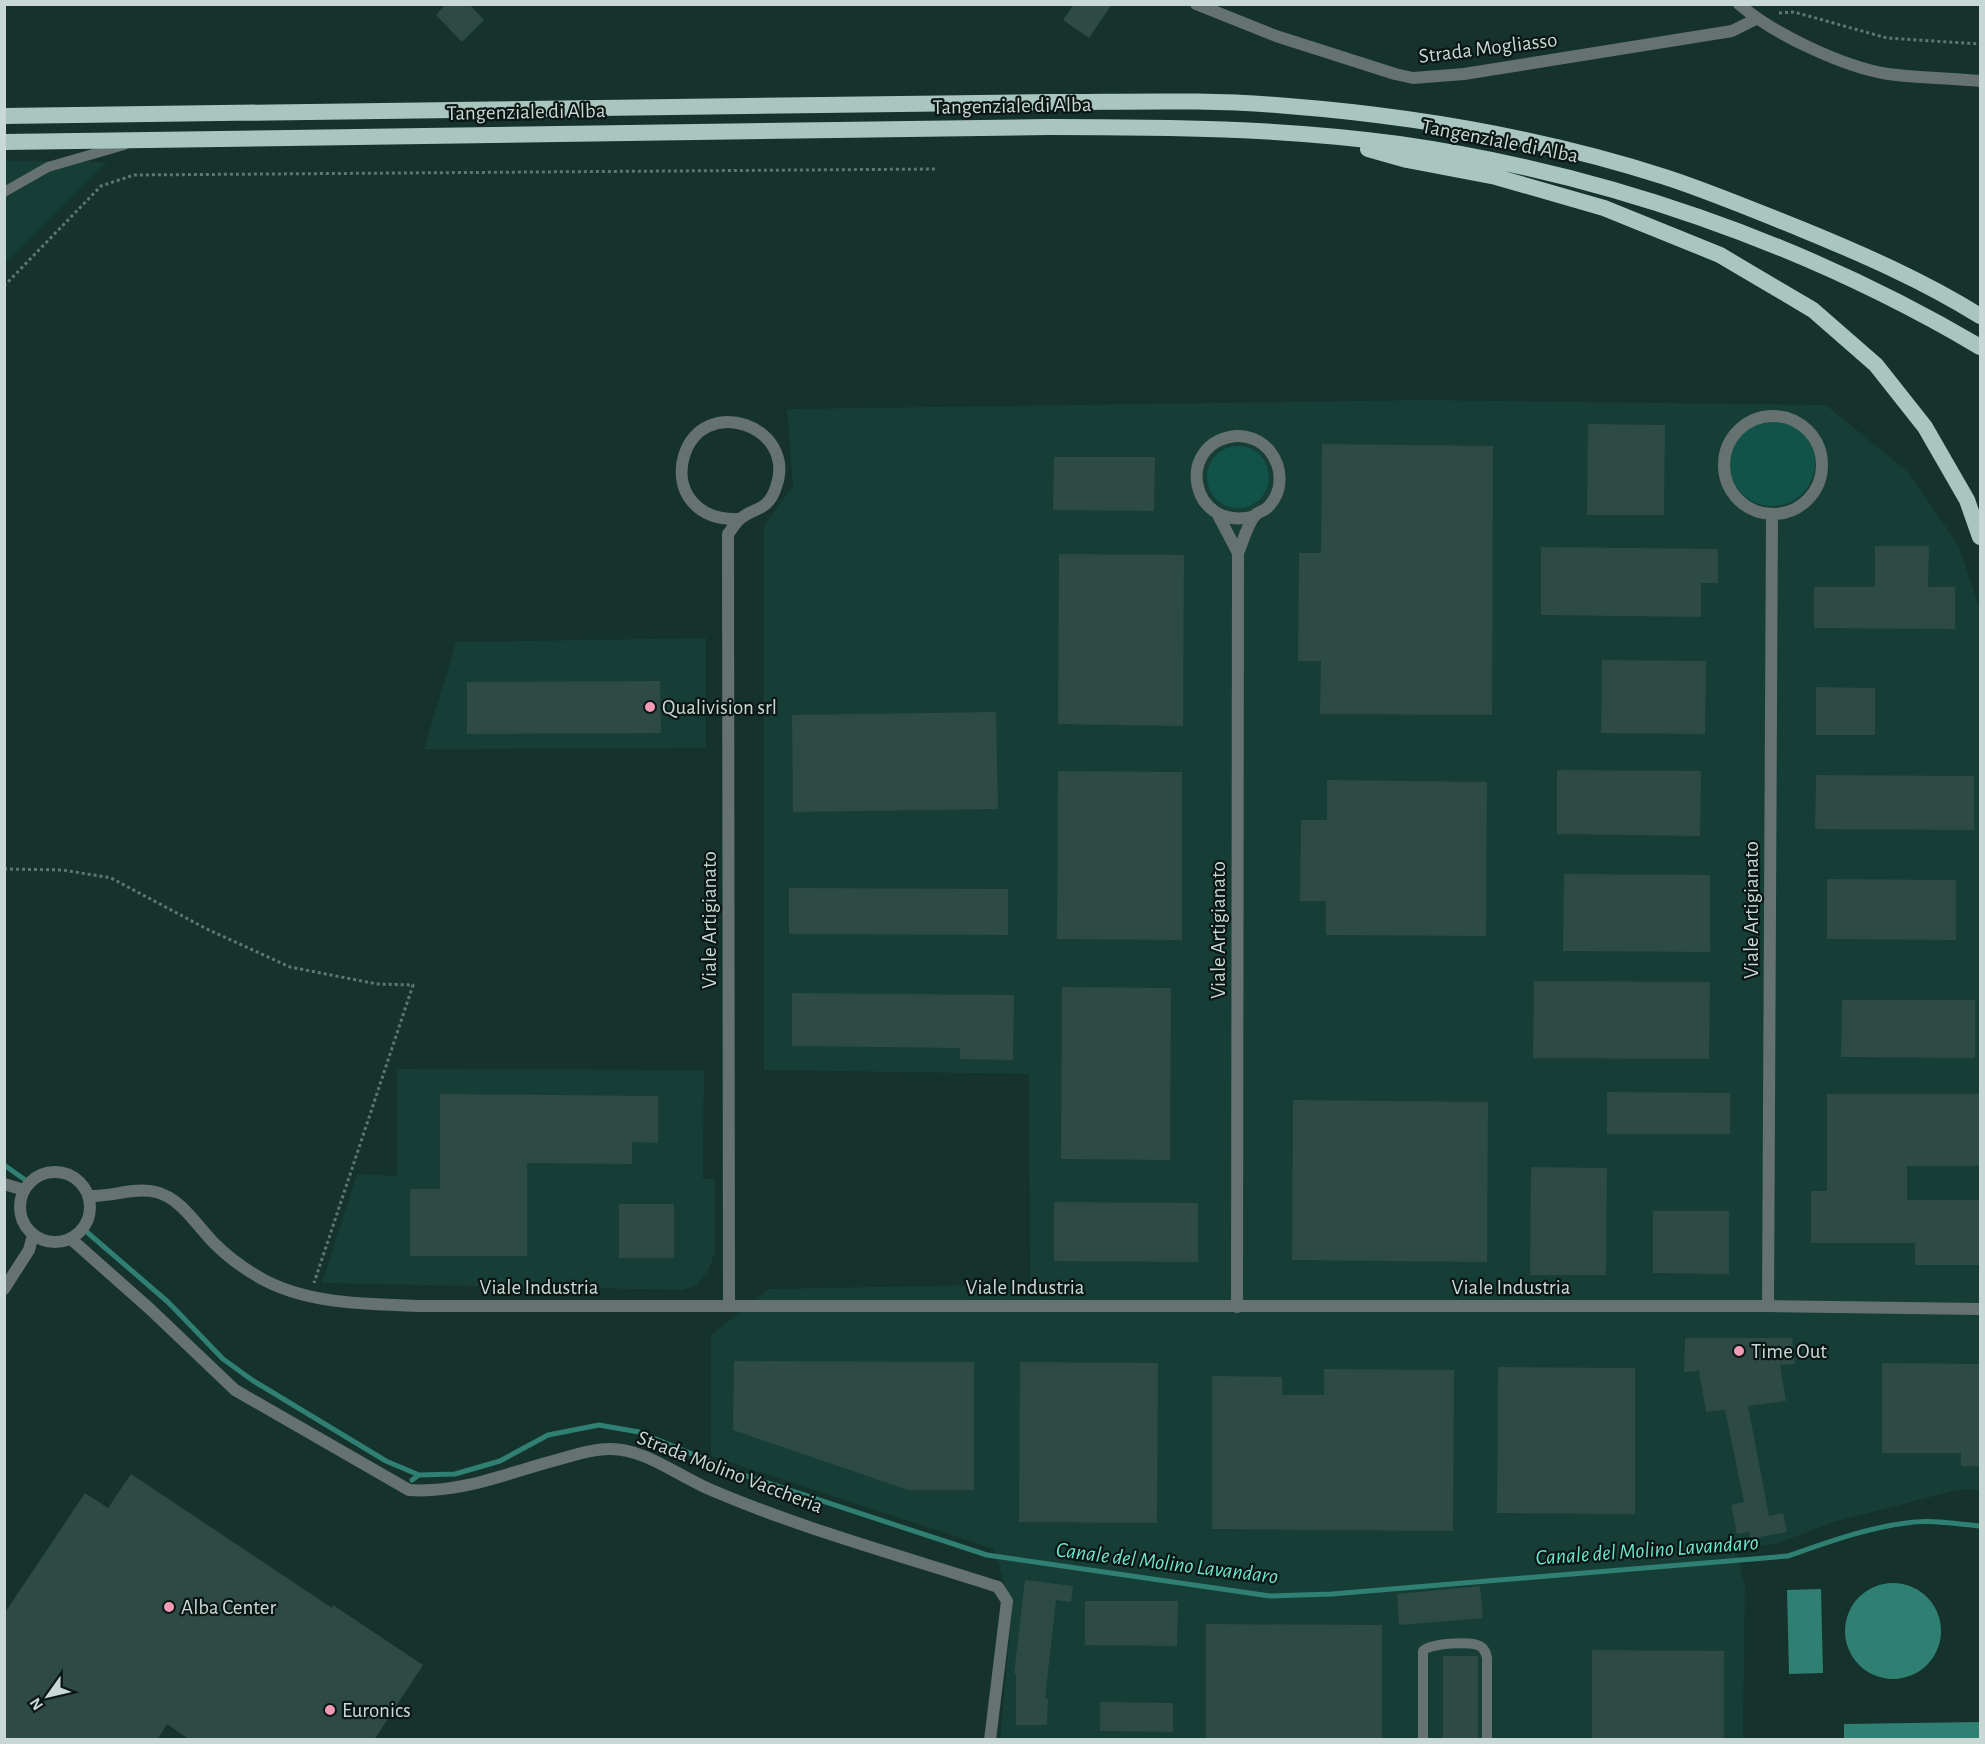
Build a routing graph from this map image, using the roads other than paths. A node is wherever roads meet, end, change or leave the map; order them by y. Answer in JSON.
{"nodes":[{"id":1,"x":1196,"y":4,"type":"edge"},
{"id":2,"x":1739,"y":4,"type":"edge"},
{"id":3,"x":1756,"y":20,"type":"junction"},
{"id":4,"x":1980,"y":81,"type":"edge"},
{"id":5,"x":4,"y":116,"type":"edge"},
{"id":6,"x":1324,"y":136,"type":"junction"},
{"id":7,"x":138,"y":141,"type":"junction"},
{"id":8,"x":4,"y":142,"type":"edge"},
{"id":9,"x":4,"y":192,"type":"edge"},
{"id":10,"x":1980,"y":316,"type":"edge"},
{"id":11,"x":1980,"y":347,"type":"edge"},
{"id":12,"x":1217,"y":513,"type":"junction"},
{"id":13,"x":1772,"y":515,"type":"junction"},
{"id":14,"x":1255,"y":516,"type":"junction"},
{"id":15,"x":714,"y":517,"type":"junction"},
{"id":16,"x":740,"y":519,"type":"junction"},
{"id":17,"x":728,"y":534,"type":"junction"},
{"id":18,"x":1980,"y":537,"type":"edge"},
{"id":19,"x":1238,"y":553,"type":"junction"},
{"id":20,"x":7,"y":1185,"type":"edge"},
{"id":21,"x":22,"y":1194,"type":"junction"},
{"id":22,"x":89,"y":1202,"type":"junction"},
{"id":23,"x":74,"y":1236,"type":"junction"},
{"id":24,"x":38,"y":1238,"type":"junction"},
{"id":25,"x":4,"y":1289,"type":"edge"},
{"id":26,"x":729,"y":1306,"type":"junction"},
{"id":27,"x":1237,"y":1306,"type":"junction"},
{"id":28,"x":1768,"y":1306,"type":"junction"},
{"id":29,"x":1980,"y":1309,"type":"edge"},
{"id":30,"x":990,"y":1740,"type":"edge"},
{"id":31,"x":1423,"y":1740,"type":"edge"},
{"id":32,"x":1487,"y":1740,"type":"edge"}],
"edges":[{"from":1,"to":3,"type":"street","name":"Strada Mogliasso"},
{"from":2,"to":3,"type":"street"},
{"from":3,"to":4,"type":"street"},
{"from":5,"to":10,"type":"highway","name":"Tangenziale di Alba"},
{"from":6,"to":7,"type":"highway","name":"Tangenziale di Alba"},
{"from":6,"to":11,"type":"highway","name":"Tangenziale di Alba"},
{"from":6,"to":18,"type":"highway"},
{"from":7,"to":8,"type":"highway","name":"Tangenziale di Alba"},
{"from":7,"to":9,"type":"lane"},
{"from":12,"to":14,"type":"street"},
{"from":12,"to":14,"type":"street"},
{"from":12,"to":19,"type":"street"},
{"from":13,"to":13,"type":"street"},
{"from":13,"to":28,"type":"street","name":"Viale Artigianato"},
{"from":14,"to":19,"type":"street"},
{"from":15,"to":16,"type":"street"},
{"from":15,"to":16,"type":"street"},
{"from":15,"to":17,"type":"street"},
{"from":16,"to":17,"type":"street"},
{"from":17,"to":26,"type":"street","name":"Viale Artigianato"},
{"from":19,"to":27,"type":"street","name":"Viale Artigianato"},
{"from":20,"to":21,"type":"street"},
{"from":21,"to":22,"type":"street"},
{"from":21,"to":24,"type":"street"},
{"from":22,"to":23,"type":"street"},
{"from":22,"to":26,"type":"street","name":"Viale Industria"},
{"from":23,"to":24,"type":"street"},
{"from":23,"to":30,"type":"street","name":"Strada Molino Vaccheria"},
{"from":24,"to":25,"type":"street"},
{"from":26,"to":27,"type":"street","name":"Viale Industria"},
{"from":27,"to":28,"type":"street","name":"Viale Industria"},
{"from":28,"to":29,"type":"street","name":"Viale Industria"},
{"from":31,"to":32,"type":"lane"}]}
